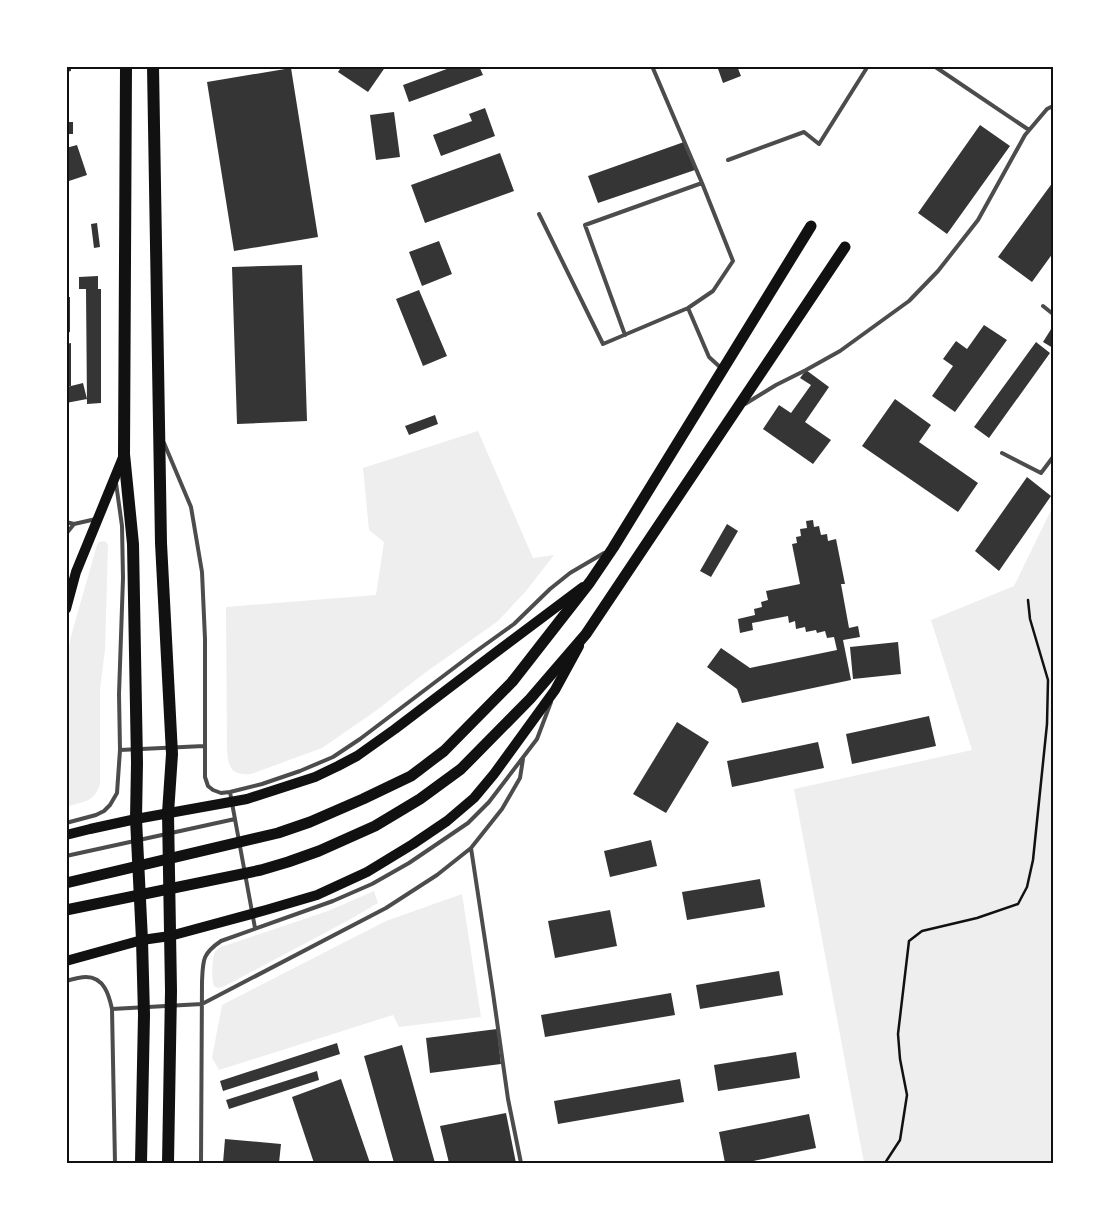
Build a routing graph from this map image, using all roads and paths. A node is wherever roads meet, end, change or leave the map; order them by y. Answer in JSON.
{"nodes":[{"id":1,"x":126,"y":66,"type":"edge"},
{"id":2,"x":153,"y":66,"type":"edge"},
{"id":3,"x":652,"y":66,"type":"edge"},
{"id":4,"x":868,"y":66,"type":"edge"},
{"id":5,"x":934,"y":66,"type":"edge"},
{"id":6,"x":1053,"y":106,"type":"edge"},
{"id":7,"x":1029,"y":130,"type":"junction"},
{"id":8,"x":728,"y":160,"type":"dead end"},
{"id":9,"x":702,"y":183,"type":"junction"},
{"id":10,"x":539,"y":214,"type":"dead end"},
{"id":11,"x":811,"y":226,"type":"dead end"},
{"id":12,"x":845,"y":247,"type":"dead end"},
{"id":13,"x":1043,"y":306,"type":"dead end"},
{"id":14,"x":688,"y":308,"type":"junction"},
{"id":15,"x":1053,"y":314,"type":"edge"},
{"id":16,"x":625,"y":334,"type":"junction"},
{"id":17,"x":723,"y":370,"type":"junction"},
{"id":18,"x":737,"y":410,"type":"junction"},
{"id":19,"x":158,"y":430,"type":"junction"},
{"id":20,"x":1002,"y":453,"type":"dead end"},
{"id":21,"x":124,"y":454,"type":"junction"},
{"id":22,"x":1053,"y":457,"type":"edge"},
{"id":23,"x":116,"y":476,"type":"junction"},
{"id":24,"x":97,"y":518,"type":"junction"},
{"id":25,"x":66,"y":522,"type":"edge"},
{"id":26,"x":74,"y":524,"type":"junction"},
{"id":27,"x":66,"y":534,"type":"edge"},
{"id":28,"x":613,"y":548,"type":"junction"},
{"id":29,"x":590,"y":582,"type":"junction"},
{"id":30,"x":1028,"y":600,"type":"dead end"},
{"id":31,"x":66,"y":609,"type":"edge"},
{"id":32,"x":586,"y":634,"type":"junction"},
{"id":33,"x":556,"y":690,"type":"junction"},
{"id":34,"x":204,"y":746,"type":"junction"},
{"id":35,"x":120,"y":750,"type":"junction"},
{"id":36,"x":523,"y":757,"type":"junction"},
{"id":37,"x":230,"y":792,"type":"junction"},
{"id":38,"x":168,"y":812,"type":"junction"},
{"id":39,"x":136,"y":819,"type":"junction"},
{"id":40,"x":235,"y":819,"type":"junction"},
{"id":41,"x":66,"y":824,"type":"edge"},
{"id":42,"x":66,"y":836,"type":"edge"},
{"id":43,"x":471,"y":848,"type":"junction"},
{"id":44,"x":66,"y":856,"type":"edge"},
{"id":45,"x":66,"y":883,"type":"edge"},
{"id":46,"x":66,"y":910,"type":"edge"},
{"id":47,"x":255,"y":928,"type":"junction"},
{"id":48,"x":170,"y":936,"type":"junction"},
{"id":49,"x":142,"y":940,"type":"junction"},
{"id":50,"x":66,"y":961,"type":"edge"},
{"id":51,"x":66,"y":980,"type":"edge"},
{"id":52,"x":202,"y":1004,"type":"junction"},
{"id":53,"x":112,"y":1009,"type":"junction"},
{"id":54,"x":115,"y":1163,"type":"edge"},
{"id":55,"x":141,"y":1163,"type":"edge"},
{"id":56,"x":168,"y":1163,"type":"edge"},
{"id":57,"x":201,"y":1163,"type":"edge"},
{"id":58,"x":521,"y":1163,"type":"edge"},
{"id":59,"x":885,"y":1163,"type":"edge"}],
"edges":[{"from":1,"to":21,"type":"highway"},
{"from":2,"to":19,"type":"highway"},
{"from":3,"to":9,"type":"lane"},
{"from":4,"to":8,"type":"lane"},
{"from":5,"to":7,"type":"lane"},
{"from":6,"to":7,"type":"lane"},
{"from":7,"to":18,"type":"lane"},
{"from":9,"to":14,"type":"lane"},
{"from":9,"to":16,"type":"lane"},
{"from":10,"to":16,"type":"lane"},
{"from":11,"to":17,"type":"main road"},
{"from":12,"to":18,"type":"main road"},
{"from":13,"to":15,"type":"lane"},
{"from":14,"to":16,"type":"lane"},
{"from":14,"to":17,"type":"lane"},
{"from":17,"to":28,"type":"main road"},
{"from":18,"to":32,"type":"main road"},
{"from":19,"to":34,"type":"lane"},
{"from":19,"to":38,"type":"highway"},
{"from":20,"to":22,"type":"lane"},
{"from":21,"to":23,"type":"main road"},
{"from":21,"to":39,"type":"highway"},
{"from":23,"to":24,"type":"main road"},
{"from":23,"to":35,"type":"lane"},
{"from":24,"to":26,"type":"lane"},
{"from":24,"to":31,"type":"main road"},
{"from":25,"to":26,"type":"lane"},
{"from":26,"to":27,"type":"lane"},
{"from":28,"to":29,"type":"main road"},
{"from":28,"to":37,"type":"lane"},
{"from":29,"to":38,"type":"main road"},
{"from":29,"to":45,"type":"main road"},
{"from":30,"to":59,"type":"path"},
{"from":32,"to":33,"type":"main road"},
{"from":32,"to":46,"type":"main road"},
{"from":33,"to":36,"type":"lane"},
{"from":33,"to":48,"type":"main road"},
{"from":34,"to":35,"type":"lane"},
{"from":34,"to":37,"type":"lane"},
{"from":35,"to":41,"type":"lane"},
{"from":36,"to":43,"type":"lane"},
{"from":36,"to":47,"type":"lane"},
{"from":37,"to":40,"type":"lane"},
{"from":38,"to":39,"type":"main road"},
{"from":38,"to":48,"type":"highway"},
{"from":39,"to":42,"type":"main road"},
{"from":39,"to":49,"type":"highway"},
{"from":40,"to":44,"type":"lane"},
{"from":40,"to":47,"type":"lane"},
{"from":43,"to":52,"type":"lane"},
{"from":43,"to":58,"type":"lane"},
{"from":47,"to":52,"type":"lane"},
{"from":48,"to":49,"type":"main road"},
{"from":48,"to":56,"type":"highway"},
{"from":49,"to":50,"type":"main road"},
{"from":49,"to":55,"type":"highway"},
{"from":51,"to":53,"type":"lane"},
{"from":52,"to":53,"type":"lane"},
{"from":52,"to":57,"type":"lane"},
{"from":53,"to":54,"type":"lane"}]}
